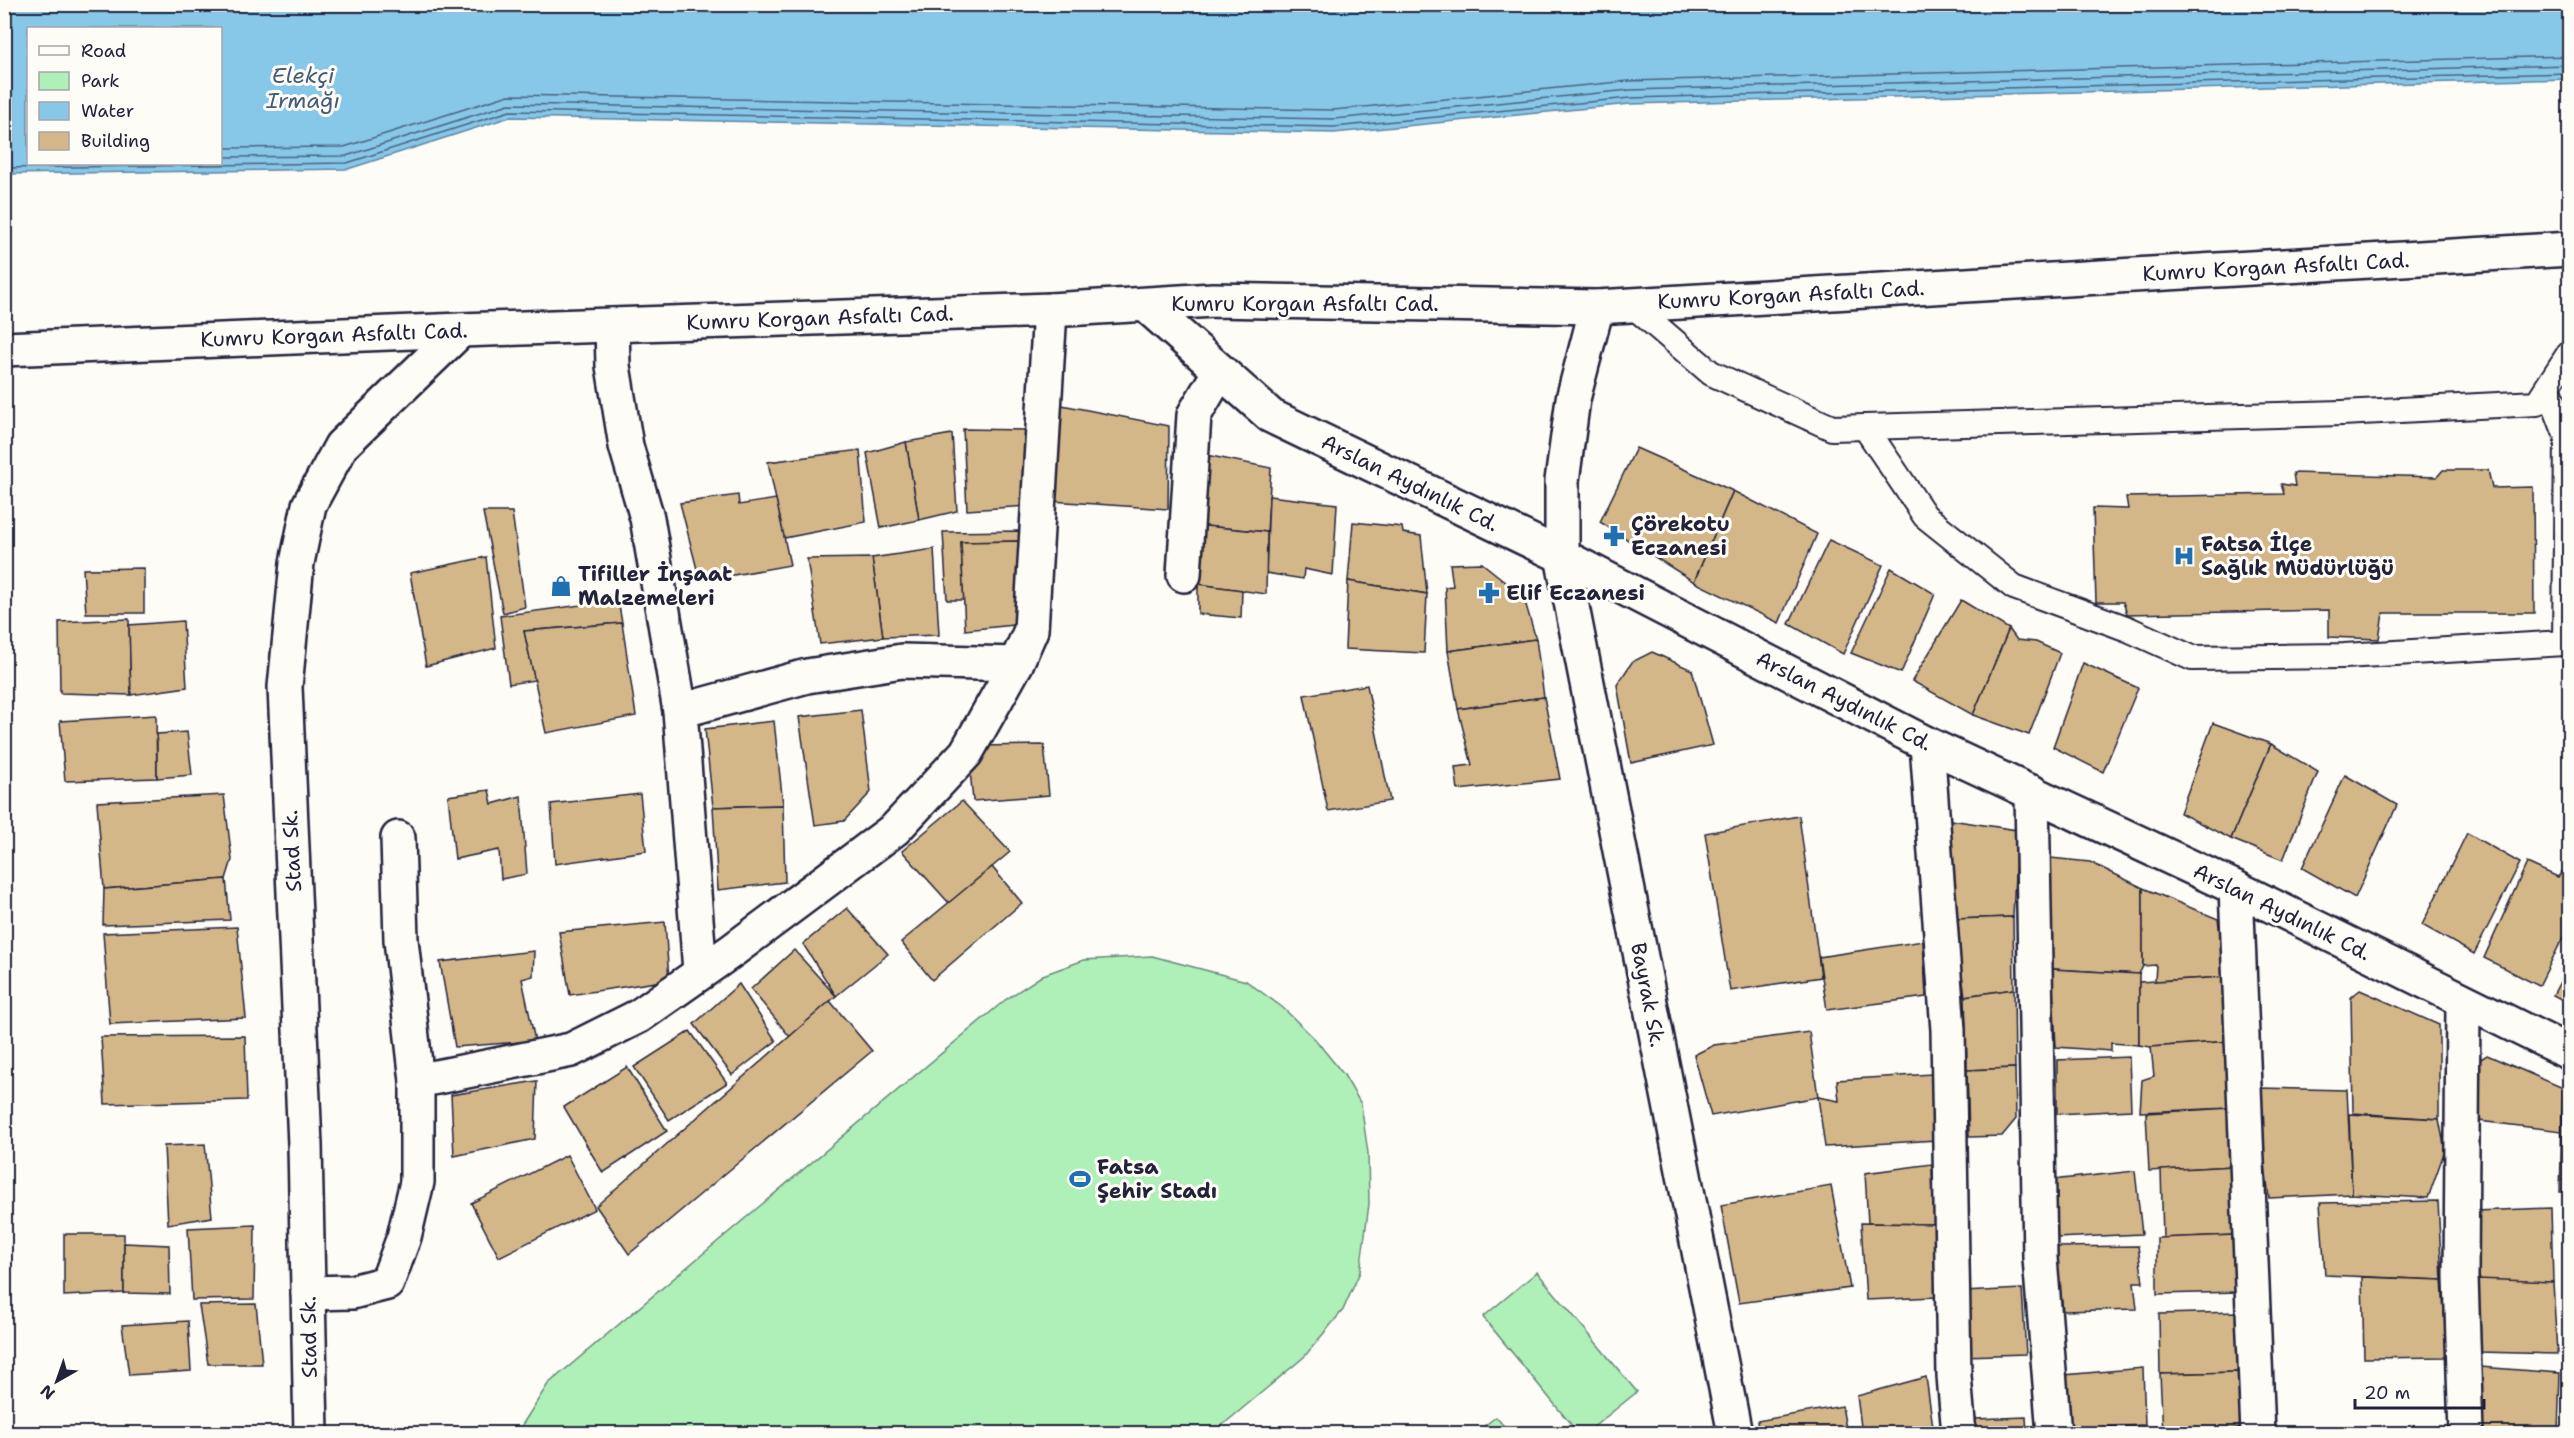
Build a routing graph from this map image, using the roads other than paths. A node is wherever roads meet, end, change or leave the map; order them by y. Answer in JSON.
{"nodes":[{"id":1,"x":2570,"y":249,"type":"edge"},
{"id":2,"x":1632,"y":305,"type":"junction"},
{"id":3,"x":1147,"y":306,"type":"junction"},
{"id":4,"x":1597,"y":307,"type":"junction"},
{"id":5,"x":1050,"y":310,"type":"junction"},
{"id":6,"x":612,"y":325,"type":"junction"},
{"id":7,"x":461,"y":330,"type":"junction"},
{"id":8,"x":4,"y":349,"type":"edge"},
{"id":9,"x":2570,"y":352,"type":"edge"},
{"id":10,"x":1220,"y":371,"type":"junction"},
{"id":11,"x":2548,"y":387,"type":"junction"},
{"id":12,"x":1865,"y":427,"type":"junction"},
{"id":13,"x":1562,"y":556,"type":"junction"},
{"id":14,"x":1184,"y":575,"type":"dead end"},
{"id":15,"x":1016,"y":664,"type":"junction"},
{"id":16,"x":680,"y":711,"type":"junction"},
{"id":17,"x":1928,"y":744,"type":"junction"},
{"id":18,"x":2032,"y":792,"type":"junction"},
{"id":19,"x":398,"y":838,"type":"dead end"},
{"id":20,"x":2236,"y":888,"type":"junction"},
{"id":21,"x":700,"y":971,"type":"junction"},
{"id":22,"x":2463,"y":1002,"type":"junction"},
{"id":23,"x":2570,"y":1053,"type":"edge"},
{"id":24,"x":417,"y":1081,"type":"junction"},
{"id":25,"x":308,"y":1293,"type":"junction"},
{"id":26,"x":311,"y":1434,"type":"edge"},
{"id":27,"x":1735,"y":1434,"type":"edge"},
{"id":28,"x":1959,"y":1434,"type":"edge"},
{"id":29,"x":2054,"y":1434,"type":"edge"},
{"id":30,"x":2258,"y":1434,"type":"edge"},
{"id":31,"x":2466,"y":1434,"type":"edge"}],
"edges":[{"from":1,"to":2,"type":"street","name":"Kumru Korgan Asfaltı Cad."},
{"from":2,"to":4,"type":"street","name":"Kumru Korgan Asfaltı Cad."},
{"from":2,"to":12,"type":"lane"},
{"from":3,"to":4,"type":"street","name":"Kumru Korgan Asfaltı Cad."},
{"from":3,"to":5,"type":"street","name":"Kumru Korgan Asfaltı Cad."},
{"from":3,"to":10,"type":"street","name":"Arslan Aydınlık Cd."},
{"from":4,"to":13,"type":"street","name":"Bayrak Sk."},
{"from":5,"to":6,"type":"street","name":"Kumru Korgan Asfaltı Cad."},
{"from":5,"to":15,"type":"street"},
{"from":6,"to":7,"type":"street","name":"Kumru Korgan Asfaltı Cad."},
{"from":6,"to":16,"type":"street"},
{"from":7,"to":8,"type":"street","name":"Kumru Korgan Asfaltı Cad."},
{"from":7,"to":25,"type":"street","name":"Stad Sk."},
{"from":9,"to":11,"type":"lane"},
{"from":10,"to":13,"type":"street","name":"Arslan Aydınlık Cd."},
{"from":10,"to":14,"type":"street"},
{"from":11,"to":12,"type":"lane"},
{"from":11,"to":12,"type":"lane"},
{"from":13,"to":17,"type":"street","name":"Arslan Aydınlık Cd."},
{"from":13,"to":27,"type":"street","name":"Bayrak Sk."},
{"from":15,"to":16,"type":"street"},
{"from":15,"to":21,"type":"street"},
{"from":16,"to":21,"type":"street"},
{"from":17,"to":18,"type":"street","name":"Arslan Aydınlık Cd."},
{"from":17,"to":28,"type":"street"},
{"from":18,"to":20,"type":"street","name":"Arslan Aydınlık Cd."},
{"from":18,"to":29,"type":"street"},
{"from":19,"to":24,"type":"street"},
{"from":20,"to":22,"type":"street","name":"Arslan Aydınlık Cd."},
{"from":20,"to":30,"type":"street"},
{"from":21,"to":24,"type":"street"},
{"from":22,"to":23,"type":"street","name":"Arslan Aydınlık Cd."},
{"from":22,"to":31,"type":"street"},
{"from":24,"to":25,"type":"street"},
{"from":25,"to":26,"type":"street","name":"Stad Sk."}]}
